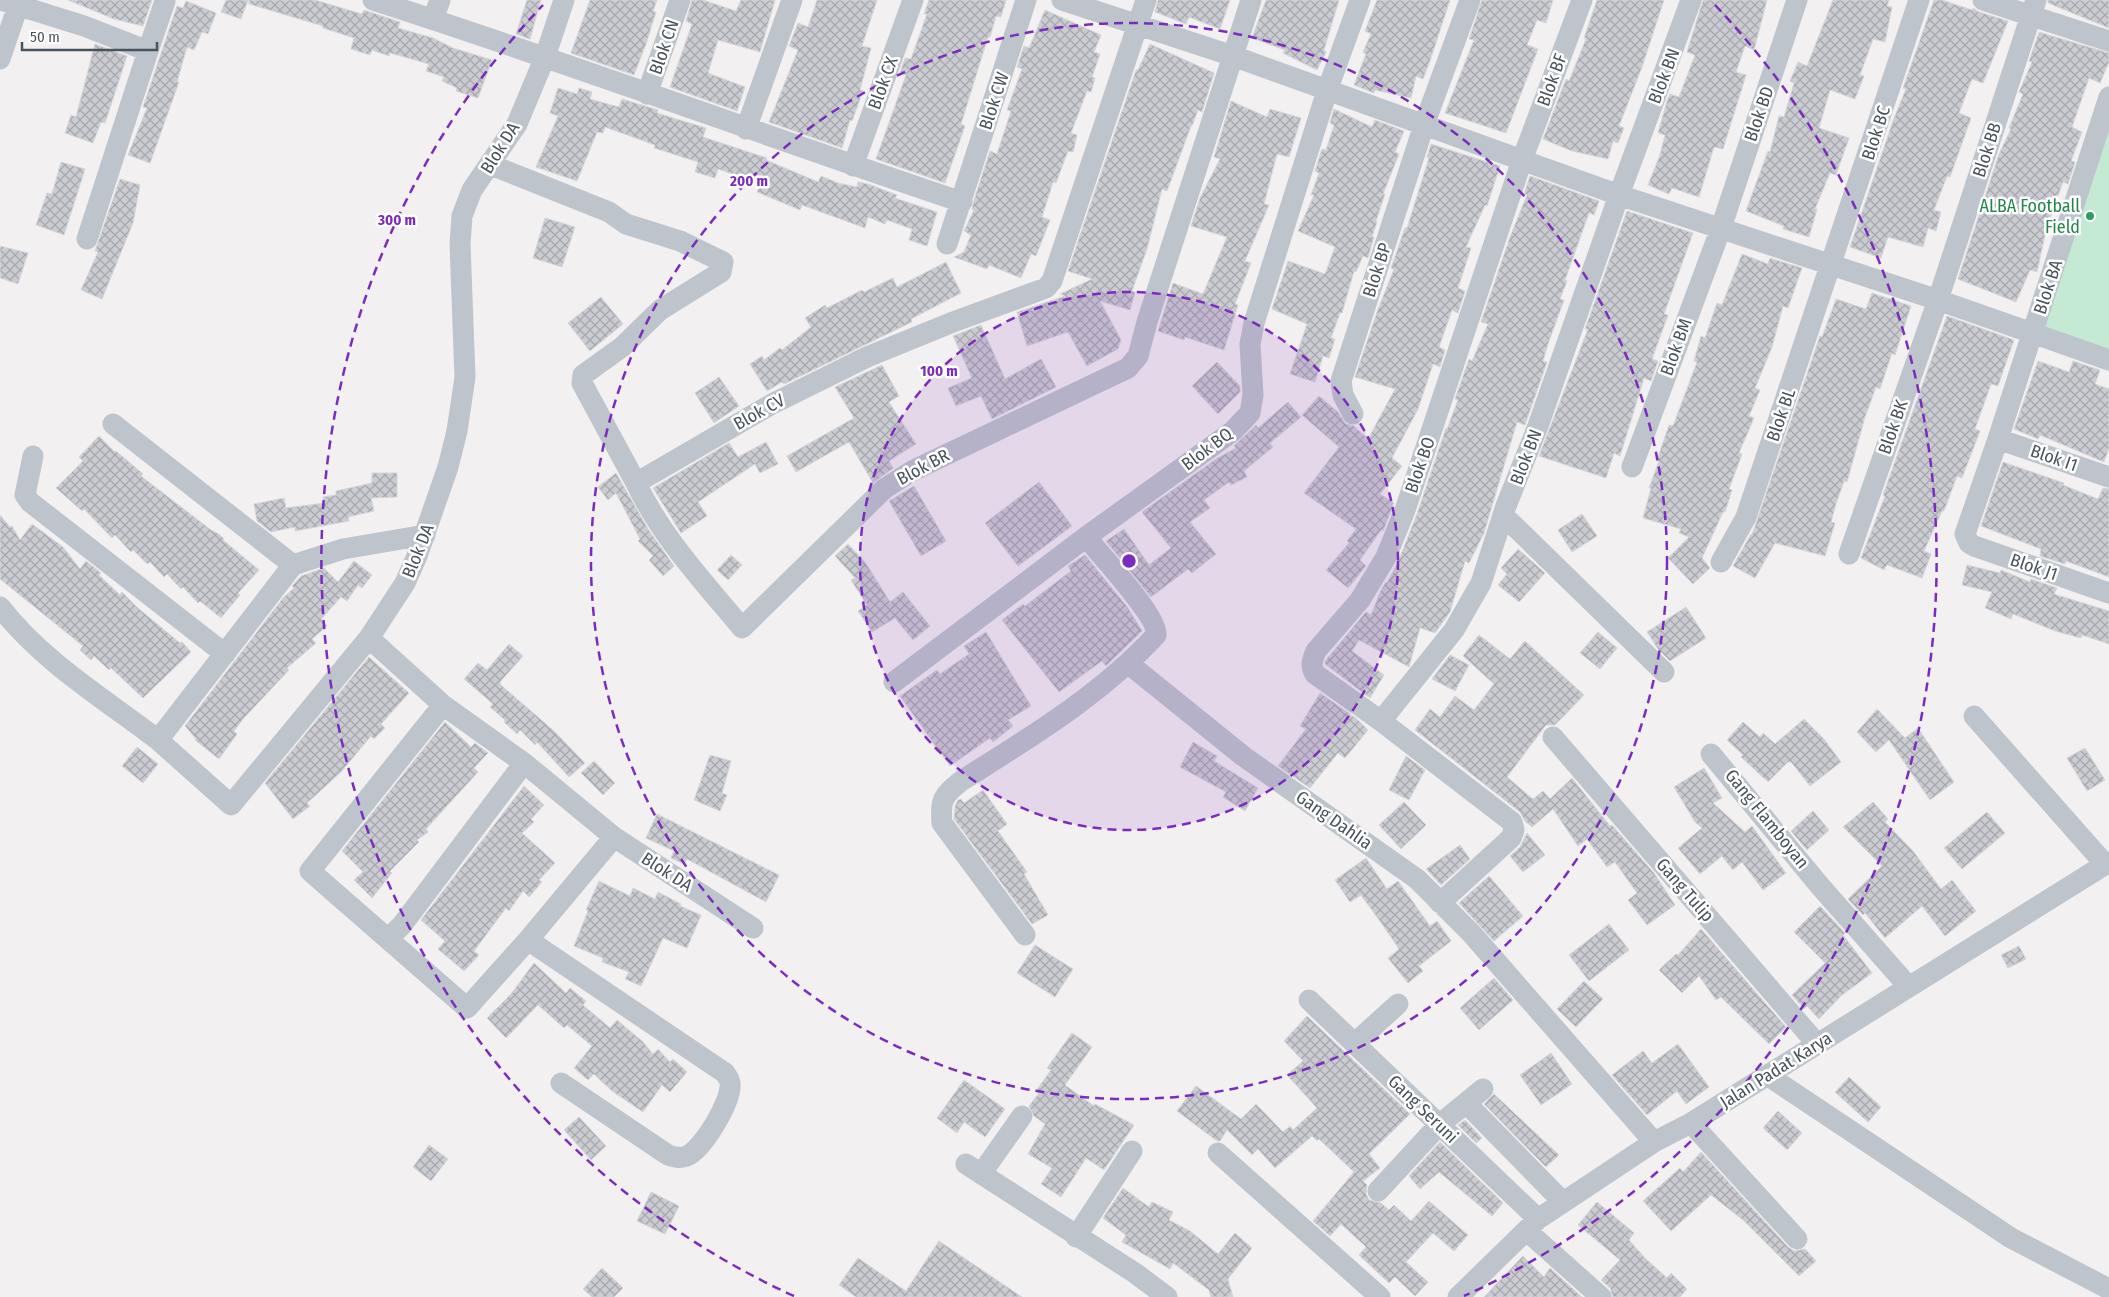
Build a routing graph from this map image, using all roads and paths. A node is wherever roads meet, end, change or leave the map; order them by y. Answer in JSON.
{"nodes":[{"id":1,"x":373,"y":0,"type":"edge"},
{"id":2,"x":564,"y":0,"type":"edge"},
{"id":3,"x":680,"y":0,"type":"edge"},
{"id":4,"x":792,"y":0,"type":"edge"},
{"id":5,"x":912,"y":0,"type":"edge"},
{"id":6,"x":1026,"y":0,"type":"edge"},
{"id":7,"x":1062,"y":0,"type":"edge"},
{"id":8,"x":1146,"y":0,"type":"edge"},
{"id":9,"x":1251,"y":0,"type":"edge"},
{"id":10,"x":1360,"y":0,"type":"edge"},
{"id":11,"x":1470,"y":0,"type":"edge"},
{"id":12,"x":1582,"y":0,"type":"edge"},
{"id":13,"x":1692,"y":0,"type":"edge"},
{"id":14,"x":1798,"y":0,"type":"edge"},
{"id":15,"x":1920,"y":0,"type":"edge"},
{"id":16,"x":1983,"y":0,"type":"edge"},
{"id":17,"x":165,"y":1,"type":"edge"},
{"id":18,"x":8,"y":2,"type":"edge"},
{"id":19,"x":2034,"y":7,"type":"edge"},
{"id":20,"x":436,"y":10,"type":"edge"},
{"id":21,"x":1138,"y":26,"type":"junction"},
{"id":22,"x":2109,"y":41,"type":"edge"},
{"id":23,"x":148,"y":51,"type":"junction"},
{"id":24,"x":1233,"y":56,"type":"junction"},
{"id":25,"x":545,"y":57,"type":"junction"},
{"id":26,"x":0,"y":59,"type":"edge"},
{"id":27,"x":1327,"y":91,"type":"junction"},
{"id":28,"x":647,"y":94,"type":"junction"},
{"id":29,"x":2109,"y":97,"type":"edge"},
{"id":30,"x":1424,"y":125,"type":"junction"},
{"id":31,"x":746,"y":130,"type":"junction"},
{"id":32,"x":1522,"y":160,"type":"junction"},
{"id":33,"x":491,"y":165,"type":"junction"},
{"id":34,"x":853,"y":166,"type":"junction"},
{"id":35,"x":1619,"y":195,"type":"junction"},
{"id":36,"x":962,"y":202,"type":"junction"},
{"id":37,"x":1721,"y":228,"type":"junction"},
{"id":38,"x":86,"y":239,"type":"dead end"},
{"id":39,"x":947,"y":244,"type":"dead end"},
{"id":40,"x":1832,"y":266,"type":"junction"},
{"id":41,"x":1938,"y":300,"type":"junction"},
{"id":42,"x":2032,"y":335,"type":"junction"},
{"id":43,"x":2109,"y":360,"type":"edge"},
{"id":44,"x":1353,"y":414,"type":"dead end"},
{"id":45,"x":113,"y":424,"type":"dead end"},
{"id":46,"x":1998,"y":439,"type":"junction"},
{"id":47,"x":33,"y":456,"type":"dead end"},
{"id":48,"x":1632,"y":467,"type":"dead end"},
{"id":49,"x":2109,"y":477,"type":"edge"},
{"id":50,"x":636,"y":483,"type":"junction"},
{"id":51,"x":1503,"y":515,"type":"junction"},
{"id":52,"x":1965,"y":534,"type":"joint"},
{"id":53,"x":425,"y":535,"type":"junction"},
{"id":54,"x":1086,"y":537,"type":"junction"},
{"id":55,"x":1849,"y":554,"type":"dead end"},
{"id":56,"x":1721,"y":562,"type":"dead end"},
{"id":57,"x":293,"y":565,"type":"junction"},
{"id":58,"x":2109,"y":593,"type":"edge"},
{"id":59,"x":0,"y":607,"type":"edge"},
{"id":60,"x":369,"y":638,"type":"junction"},
{"id":61,"x":225,"y":654,"type":"junction"},
{"id":62,"x":1129,"y":664,"type":"junction"},
{"id":63,"x":1664,"y":672,"type":"dead end"},
{"id":64,"x":894,"y":682,"type":"dead end"},
{"id":65,"x":443,"y":705,"type":"junction"},
{"id":66,"x":1974,"y":716,"type":"dead end"},
{"id":67,"x":1381,"y":721,"type":"junction"},
{"id":68,"x":1553,"y":737,"type":"dead end"},
{"id":69,"x":158,"y":740,"type":"junction"},
{"id":70,"x":1711,"y":754,"type":"dead end"},
{"id":71,"x":524,"y":763,"type":"junction"},
{"id":72,"x":614,"y":837,"type":"junction"},
{"id":73,"x":2107,"y":863,"type":"edge"},
{"id":74,"x":1440,"y":902,"type":"junction"},
{"id":75,"x":753,"y":928,"type":"dead end"},
{"id":76,"x":1025,"y":935,"type":"dead end"},
{"id":77,"x":388,"y":939,"type":"junction"},
{"id":78,"x":528,"y":940,"type":"junction"},
{"id":79,"x":1908,"y":986,"type":"junction"},
{"id":80,"x":1309,"y":1000,"type":"dead end"},
{"id":81,"x":1398,"y":1004,"type":"dead end"},
{"id":82,"x":1355,"y":1043,"type":"junction"},
{"id":83,"x":1817,"y":1044,"type":"junction"},
{"id":84,"x":1767,"y":1075,"type":"junction"},
{"id":85,"x":561,"y":1083,"type":"dead end"},
{"id":86,"x":1483,"y":1089,"type":"dead end"},
{"id":87,"x":1466,"y":1104,"type":"junction"},
{"id":88,"x":1022,"y":1116,"type":"dead end"},
{"id":89,"x":1691,"y":1123,"type":"junction"},
{"id":90,"x":1439,"y":1125,"type":"junction"},
{"id":91,"x":1654,"y":1142,"type":"junction"},
{"id":92,"x":1132,"y":1151,"type":"dead end"},
{"id":93,"x":1218,"y":1153,"type":"dead end"},
{"id":94,"x":1378,"y":1192,"type":"dead end"},
{"id":95,"x":1563,"y":1202,"type":"junction"},
{"id":96,"x":1533,"y":1225,"type":"junction"},
{"id":97,"x":1076,"y":1236,"type":"junction"},
{"id":98,"x":1797,"y":1239,"type":"dead end"},
{"id":99,"x":2109,"y":1289,"type":"edge"},
{"id":100,"x":1167,"y":1297,"type":"edge"},
{"id":101,"x":1380,"y":1297,"type":"edge"},
{"id":102,"x":1458,"y":1297,"type":"edge"},
{"id":103,"x":1601,"y":1297,"type":"edge"}],
"edges":[{"from":1,"to":20,"type":"street"},
{"from":2,"to":25,"type":"street","name":"Blok DA"},
{"from":3,"to":28,"type":"street","name":"Blok CN"},
{"from":4,"to":31,"type":"street"},
{"from":5,"to":34,"type":"street","name":"Blok CX"},
{"from":6,"to":36,"type":"street","name":"Blok CW"},
{"from":7,"to":21,"type":"street"},
{"from":8,"to":21,"type":"street"},
{"from":9,"to":24,"type":"street"},
{"from":10,"to":27,"type":"street","name":"Blok BQ"},
{"from":11,"to":30,"type":"street","name":"Blok BP"},
{"from":12,"to":32,"type":"street","name":"Blok BF"},
{"from":13,"to":35,"type":"street","name":"Blok BN"},
{"from":14,"to":37,"type":"street","name":"Blok BD"},
{"from":15,"to":40,"type":"street","name":"Blok BC"},
{"from":16,"to":19,"type":"street"},
{"from":17,"to":23,"type":"street"},
{"from":18,"to":23,"type":"street"},
{"from":18,"to":26,"type":"street"},
{"from":19,"to":22,"type":"street"},
{"from":19,"to":41,"type":"street","name":"Blok BB"},
{"from":20,"to":25,"type":"street"},
{"from":21,"to":24,"type":"street"},
{"from":21,"to":50,"type":"street","name":"Blok CV"},
{"from":23,"to":38,"type":"street"},
{"from":24,"to":27,"type":"street"},
{"from":24,"to":50,"type":"street","name":"Blok BR"},
{"from":25,"to":28,"type":"street"},
{"from":25,"to":33,"type":"street","name":"Blok DA"},
{"from":27,"to":30,"type":"street"},
{"from":27,"to":54,"type":"street","name":"Blok BQ"},
{"from":28,"to":31,"type":"street"},
{"from":29,"to":42,"type":"street","name":"Blok BA"},
{"from":30,"to":32,"type":"street"},
{"from":30,"to":44,"type":"street","name":"Blok BP"},
{"from":31,"to":34,"type":"street"},
{"from":32,"to":35,"type":"street"},
{"from":32,"to":67,"type":"street","name":"Blok BO"},
{"from":33,"to":50,"type":"street"},
{"from":33,"to":53,"type":"street","name":"Blok DA"},
{"from":34,"to":36,"type":"street"},
{"from":35,"to":37,"type":"street"},
{"from":35,"to":51,"type":"street","name":"Blok BN"},
{"from":36,"to":39,"type":"street","name":"Blok CW"},
{"from":37,"to":40,"type":"street"},
{"from":37,"to":48,"type":"street","name":"Blok BM"},
{"from":40,"to":41,"type":"street"},
{"from":40,"to":56,"type":"street","name":"Blok BL"},
{"from":41,"to":42,"type":"street"},
{"from":41,"to":55,"type":"street","name":"Blok BK"},
{"from":42,"to":43,"type":"street"},
{"from":42,"to":46,"type":"street","name":"Blok BA"},
{"from":45,"to":57,"type":"street"},
{"from":46,"to":49,"type":"street","name":"Blok I1"},
{"from":46,"to":52,"type":"street","name":"Blok BA"},
{"from":47,"to":61,"type":"street"},
{"from":51,"to":63,"type":"street"},
{"from":51,"to":67,"type":"street","name":"Blok BN"},
{"from":52,"to":58,"type":"street","name":"Blok J1"},
{"from":53,"to":57,"type":"street"},
{"from":53,"to":60,"type":"street","name":"Blok DA"},
{"from":54,"to":62,"type":"street"},
{"from":54,"to":64,"type":"street","name":"Blok BQ"},
{"from":57,"to":61,"type":"street"},
{"from":59,"to":69,"type":"street"},
{"from":60,"to":65,"type":"street","name":"Blok DA"},
{"from":60,"to":69,"type":"street"},
{"from":61,"to":69,"type":"street"},
{"from":62,"to":74,"type":"street","name":"Gang Dahlia"},
{"from":62,"to":76,"type":"street"},
{"from":65,"to":71,"type":"street","name":"Blok DA"},
{"from":65,"to":77,"type":"street"},
{"from":66,"to":73,"type":"street"},
{"from":67,"to":74,"type":"street"},
{"from":68,"to":83,"type":"street","name":"Gang Tulip"},
{"from":70,"to":79,"type":"street","name":"Gang Flamboyan"},
{"from":71,"to":72,"type":"street","name":"Blok DA"},
{"from":71,"to":77,"type":"street"},
{"from":72,"to":75,"type":"street","name":"Blok DA"},
{"from":72,"to":78,"type":"street"},
{"from":73,"to":79,"type":"street","name":"Jalan Padat Karya"},
{"from":74,"to":91,"type":"street","name":"Gang Dahlia"},
{"from":77,"to":78,"type":"street"},
{"from":78,"to":85,"type":"street"},
{"from":79,"to":83,"type":"street","name":"Jalan Padat Karya"},
{"from":80,"to":82,"type":"street","name":"Gang Seruni"},
{"from":81,"to":82,"type":"street"},
{"from":82,"to":90,"type":"street","name":"Gang Seruni"},
{"from":83,"to":84,"type":"street","name":"Jalan Padat Karya"},
{"from":84,"to":89,"type":"street","name":"Jalan Padat Karya"},
{"from":84,"to":99,"type":"street"},
{"from":86,"to":87,"type":"street"},
{"from":87,"to":90,"type":"street"},
{"from":87,"to":95,"type":"street"},
{"from":88,"to":97,"type":"street"},
{"from":89,"to":91,"type":"street","name":"Jalan Padat Karya"},
{"from":89,"to":98,"type":"street"},
{"from":90,"to":94,"type":"street"},
{"from":90,"to":96,"type":"street","name":"Gang Seruni"},
{"from":91,"to":95,"type":"street","name":"Jalan Padat Karya"},
{"from":92,"to":97,"type":"street"},
{"from":93,"to":101,"type":"street"},
{"from":95,"to":96,"type":"street","name":"Jalan Padat Karya"},
{"from":96,"to":102,"type":"street","name":"Jalan Padat Karya"},
{"from":96,"to":103,"type":"street","name":"Gang Seruni"},
{"from":97,"to":100,"type":"street"}]}
